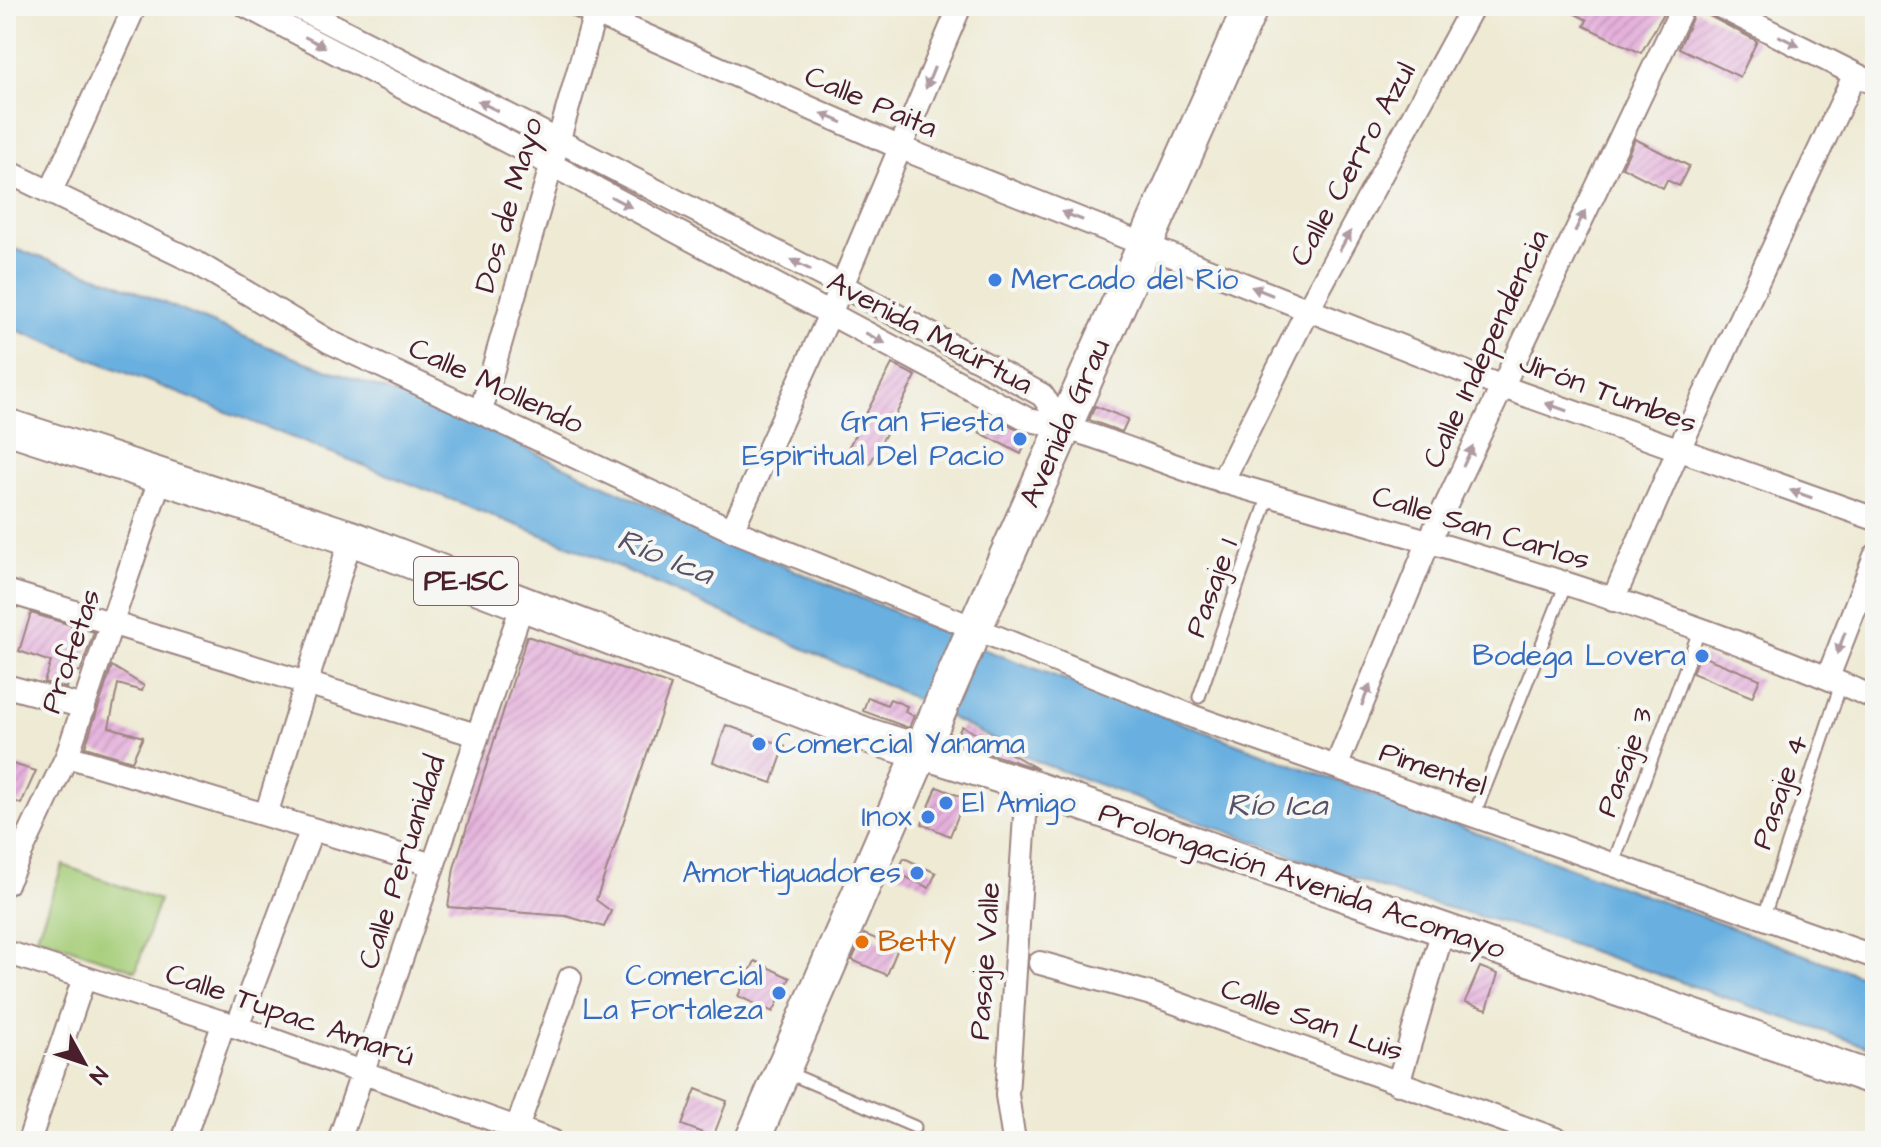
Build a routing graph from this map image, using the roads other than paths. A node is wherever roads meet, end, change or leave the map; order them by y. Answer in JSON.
{"nodes":[{"id":1,"x":135,"y":6,"type":"edge"},
{"id":2,"x":246,"y":6,"type":"edge"},
{"id":3,"x":295,"y":6,"type":"edge"},
{"id":4,"x":960,"y":6,"type":"edge"},
{"id":5,"x":1251,"y":6,"type":"edge"},
{"id":6,"x":1473,"y":6,"type":"edge"},
{"id":7,"x":1683,"y":6,"type":"edge"},
{"id":8,"x":1719,"y":6,"type":"edge"},
{"id":9,"x":590,"y":9,"type":"edge"},
{"id":10,"x":1855,"y":74,"type":"junction"},
{"id":11,"x":1875,"y":84,"type":"edge"},
{"id":12,"x":557,"y":142,"type":"junction"},
{"id":13,"x":901,"y":148,"type":"junction"},
{"id":14,"x":552,"y":165,"type":"junction"},
{"id":15,"x":6,"y":171,"type":"edge"},
{"id":16,"x":51,"y":191,"type":"junction"},
{"id":17,"x":1145,"y":243,"type":"junction"},
{"id":18,"x":841,"y":285,"type":"junction"},
{"id":19,"x":1308,"y":309,"type":"junction"},
{"id":20,"x":830,"y":314,"type":"junction"},
{"id":21,"x":1500,"y":386,"type":"junction"},
{"id":22,"x":481,"y":411,"type":"junction"},
{"id":23,"x":6,"y":426,"type":"edge"},
{"id":24,"x":1064,"y":426,"type":"junction"},
{"id":25,"x":1678,"y":451,"type":"junction"},
{"id":26,"x":161,"y":476,"type":"junction"},
{"id":27,"x":1222,"y":482,"type":"junction"},
{"id":28,"x":1269,"y":495,"type":"junction"},
{"id":29,"x":1875,"y":519,"type":"edge"},
{"id":30,"x":732,"y":530,"type":"junction"},
{"id":31,"x":351,"y":538,"type":"junction"},
{"id":32,"x":1429,"y":541,"type":"junction"},
{"id":33,"x":1875,"y":556,"type":"edge"},
{"id":34,"x":1565,"y":586,"type":"junction"},
{"id":35,"x":6,"y":591,"type":"edge"},
{"id":36,"x":1613,"y":600,"type":"junction"},
{"id":37,"x":523,"y":603,"type":"junction"},
{"id":38,"x":112,"y":624,"type":"junction"},
{"id":39,"x":1699,"y":631,"type":"junction"},
{"id":40,"x":972,"y":634,"type":"junction"},
{"id":41,"x":1835,"y":680,"type":"junction"},
{"id":42,"x":306,"y":683,"type":"junction"},
{"id":43,"x":6,"y":688,"type":"edge"},
{"id":44,"x":1199,"y":697,"type":"dead end"},
{"id":45,"x":1875,"y":698,"type":"edge"},
{"id":46,"x":84,"y":707,"type":"junction"},
{"id":47,"x":476,"y":735,"type":"junction"},
{"id":48,"x":927,"y":738,"type":"junction"},
{"id":49,"x":67,"y":756,"type":"junction"},
{"id":50,"x":1336,"y":767,"type":"junction"},
{"id":51,"x":1027,"y":785,"type":"junction"},
{"id":52,"x":266,"y":815,"type":"junction"},
{"id":53,"x":1474,"y":815,"type":"junction"},
{"id":54,"x":312,"y":829,"type":"junction"},
{"id":55,"x":1613,"y":864,"type":"junction"},
{"id":56,"x":433,"y":865,"type":"junction"},
{"id":57,"x":6,"y":884,"type":"edge"},
{"id":58,"x":1764,"y":916,"type":"junction"},
{"id":59,"x":1443,"y":930,"type":"junction"},
{"id":60,"x":6,"y":952,"type":"edge"},
{"id":61,"x":1875,"y":957,"type":"edge"},
{"id":62,"x":1040,"y":963,"type":"dead end"},
{"id":63,"x":84,"y":978,"type":"junction"},
{"id":64,"x":570,"y":978,"type":"dead end"},
{"id":65,"x":230,"y":1024,"type":"junction"},
{"id":66,"x":363,"y":1071,"type":"junction"},
{"id":67,"x":782,"y":1071,"type":"junction"},
{"id":68,"x":1875,"y":1079,"type":"edge"},
{"id":69,"x":1398,"y":1084,"type":"junction"},
{"id":70,"x":915,"y":1127,"type":"dead end"},
{"id":71,"x":517,"y":1128,"type":"junction"},
{"id":72,"x":29,"y":1141,"type":"edge"},
{"id":73,"x":183,"y":1141,"type":"edge"},
{"id":74,"x":339,"y":1141,"type":"edge"},
{"id":75,"x":552,"y":1141,"type":"edge"},
{"id":76,"x":752,"y":1141,"type":"edge"},
{"id":77,"x":1014,"y":1141,"type":"edge"},
{"id":78,"x":1561,"y":1141,"type":"edge"}],
"edges":[{"from":1,"to":16,"type":"street"},
{"from":2,"to":14,"type":"street","name":"Avenida Maúrtua","one_way":true},
{"from":12,"to":3,"type":"street","name":"Avenida Maúrtua","one_way":true},
{"from":4,"to":13,"type":"street","one_way":true},
{"from":5,"to":17,"type":"main road","name":"Avenida Grau"},
{"from":19,"to":6,"type":"street","name":"Calle Cerro Azul","one_way":true},
{"from":21,"to":7,"type":"street","name":"Calle Independencia","one_way":true},
{"from":8,"to":10,"type":"street","one_way":true},
{"from":9,"to":12,"type":"street","name":"Dos de Mayo"},
{"from":13,"to":9,"type":"street","name":"Calle Paita","one_way":true},
{"from":10,"to":11,"type":"street"},
{"from":10,"to":25,"type":"street"},
{"from":12,"to":14,"type":"street","name":"Dos de Mayo"},
{"from":18,"to":12,"type":"street","name":"Avenida Maúrtua","one_way":true},
{"from":17,"to":13,"type":"street","name":"Calle Paita","one_way":true},
{"from":13,"to":18,"type":"street"},
{"from":14,"to":20,"type":"street","name":"Avenida Maúrtua","one_way":true},
{"from":14,"to":22,"type":"street","name":"Dos de Mayo"},
{"from":15,"to":16,"type":"street","name":"Calle Mollendo"},
{"from":16,"to":22,"type":"street","name":"Calle Mollendo"},
{"from":19,"to":17,"type":"street","name":"Jirón Tumbes","one_way":true},
{"from":17,"to":24,"type":"main road","name":"Avenida Grau"},
{"from":18,"to":20,"type":"street"},
{"from":18,"to":24,"type":"street","name":"Avenida Maúrtua"},
{"from":19,"to":21,"type":"street","name":"Jirón Tumbes"},
{"from":19,"to":27,"type":"street","name":"Calle Cerro Azul"},
{"from":20,"to":24,"type":"street","name":"Avenida Maúrtua","one_way":true},
{"from":20,"to":30,"type":"street"},
{"from":25,"to":21,"type":"street","name":"Jirón Tumbes","one_way":true},
{"from":32,"to":21,"type":"street","name":"Calle Independencia","one_way":true},
{"from":22,"to":30,"type":"street","name":"Calle Mollendo"},
{"from":23,"to":26,"type":"main road","name":"Prolongación Avenida Acomayo","number":"PE-1SC"},
{"from":24,"to":27,"type":"street","name":"Calle San Carlos"},
{"from":24,"to":40,"type":"main road","name":"Avenida Grau"},
{"from":29,"to":25,"type":"street","name":"Jirón Tumbes","one_way":true},
{"from":25,"to":36,"type":"street"},
{"from":26,"to":31,"type":"main road","name":"Prolongación Avenida Acomayo","number":"PE-1SC"},
{"from":26,"to":38,"type":"street","name":"Profetas"},
{"from":27,"to":28,"type":"street","name":"Calle San Carlos"},
{"from":28,"to":32,"type":"street","name":"Calle San Carlos"},
{"from":28,"to":44,"type":"lane","name":"Pasaje 1"},
{"from":30,"to":40,"type":"street","name":"Calle Mollendo"},
{"from":31,"to":37,"type":"main road","name":"Prolongación Avenida Acomayo","number":"PE-1SC"},
{"from":31,"to":42,"type":"street"},
{"from":32,"to":34,"type":"street","name":"Calle San Carlos"},
{"from":50,"to":32,"type":"street","name":"Calle Independencia","one_way":true},
{"from":33,"to":41,"type":"street","one_way":true},
{"from":34,"to":36,"type":"street","name":"Calle San Carlos"},
{"from":34,"to":53,"type":"lane"},
{"from":35,"to":38,"type":"street"},
{"from":36,"to":39,"type":"street","name":"Calle San Carlos"},
{"from":37,"to":47,"type":"street","name":"Calle Peruanidad"},
{"from":37,"to":48,"type":"main road","name":"Prolongación Avenida Acomayo","number":"PE-1SC"},
{"from":38,"to":42,"type":"street"},
{"from":38,"to":46,"type":"street","name":"Profetas"},
{"from":39,"to":41,"type":"street","name":"Calle San Carlos"},
{"from":39,"to":55,"type":"lane","name":"Pasaje 3"},
{"from":40,"to":48,"type":"main road","name":"Avenida Grau"},
{"from":40,"to":50,"type":"street","name":"Pimentel"},
{"from":41,"to":45,"type":"street","name":"Calle San Carlos"},
{"from":41,"to":58,"type":"lane","name":"Pasaje 4"},
{"from":42,"to":47,"type":"street"},
{"from":42,"to":52,"type":"street"},
{"from":43,"to":46,"type":"street"},
{"from":46,"to":49,"type":"street","name":"Profetas"},
{"from":47,"to":56,"type":"street","name":"Calle Peruanidad"},
{"from":48,"to":51,"type":"street","name":"Prolongación Avenida Acomayo"},
{"from":48,"to":67,"type":"main road","name":"Avenida Grau"},
{"from":49,"to":52,"type":"street"},
{"from":49,"to":57,"type":"street","name":"Profetas"},
{"from":50,"to":53,"type":"street","name":"Pimentel"},
{"from":51,"to":59,"type":"street","name":"Prolongación Avenida Acomayo"},
{"from":51,"to":77,"type":"street","name":"Pasaje Valle"},
{"from":52,"to":54,"type":"street"},
{"from":53,"to":55,"type":"street","name":"Pimentel"},
{"from":54,"to":56,"type":"street"},
{"from":54,"to":65,"type":"street"},
{"from":55,"to":58,"type":"street","name":"Pimentel"},
{"from":56,"to":66,"type":"street","name":"Calle Peruanidad"},
{"from":58,"to":61,"type":"street","name":"Pimentel"},
{"from":59,"to":68,"type":"street","name":"Prolongación Avenida Acomayo"},
{"from":59,"to":69,"type":"street"},
{"from":60,"to":63,"type":"street","name":"Calle Tupac Amarú"},
{"from":62,"to":69,"type":"street","name":"Calle San Luis"},
{"from":63,"to":65,"type":"street","name":"Calle Tupac Amarú"},
{"from":63,"to":72,"type":"street"},
{"from":64,"to":71,"type":"street"},
{"from":65,"to":66,"type":"street","name":"Calle Tupac Amarú"},
{"from":65,"to":73,"type":"street"},
{"from":66,"to":71,"type":"street","name":"Calle Tupac Amarú"},
{"from":66,"to":74,"type":"street","name":"Calle Peruanidad"},
{"from":67,"to":70,"type":"lane"},
{"from":67,"to":76,"type":"main road","name":"Avenida Grau"},
{"from":69,"to":78,"type":"street","name":"Calle San Luis"},
{"from":71,"to":75,"type":"street","name":"Calle Tupac Amarú"}]}
